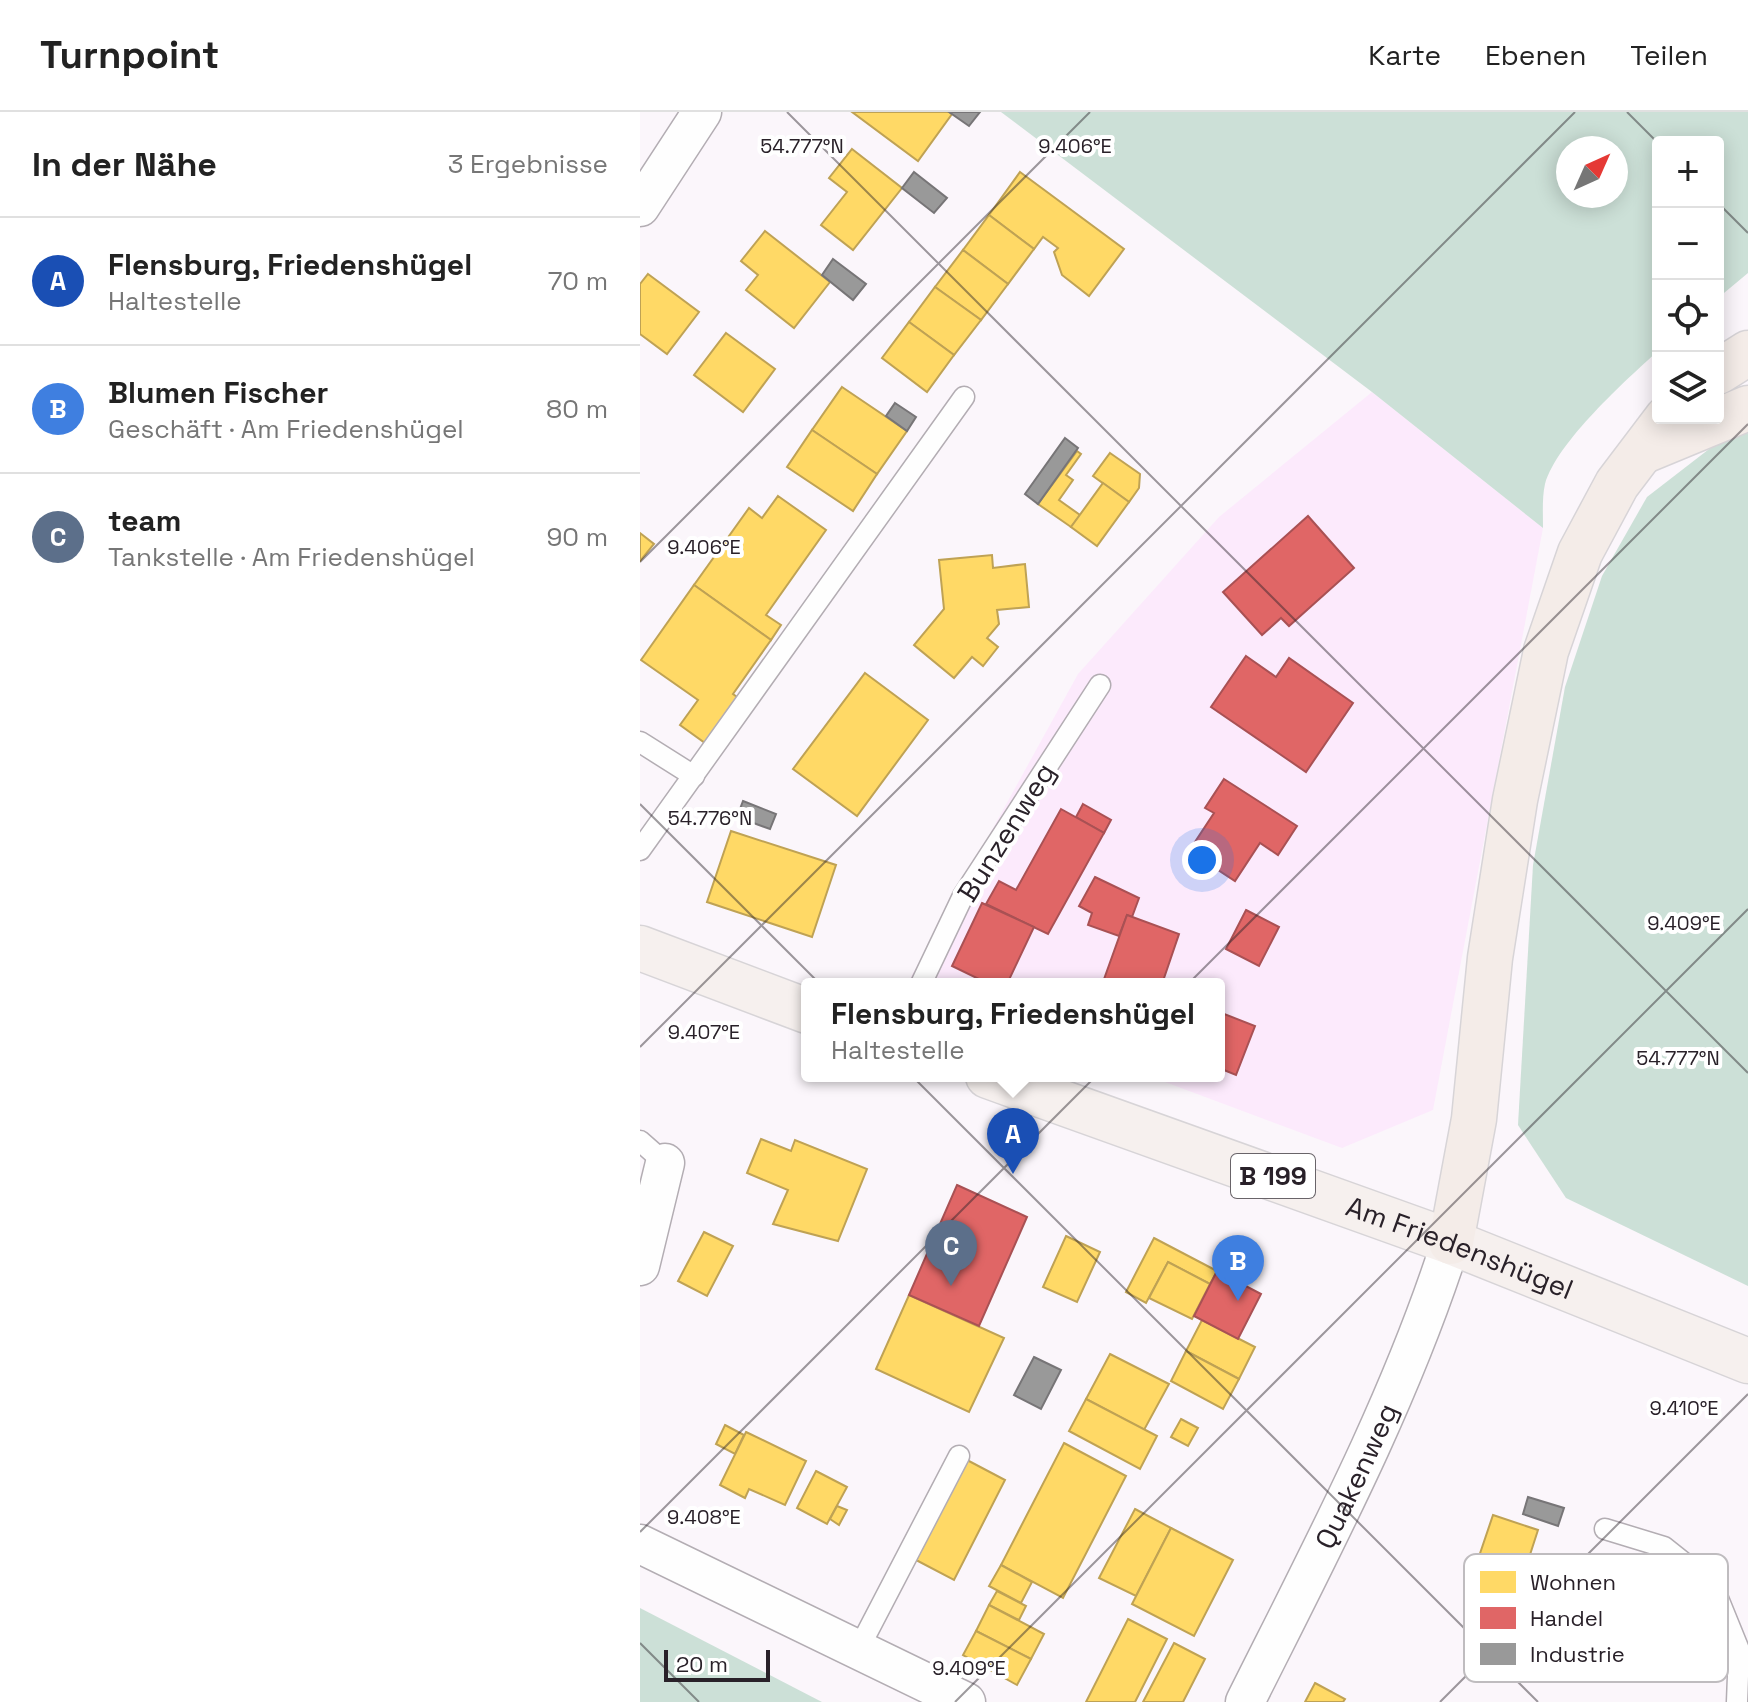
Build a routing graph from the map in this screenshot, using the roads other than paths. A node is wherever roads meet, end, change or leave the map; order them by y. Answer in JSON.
{"nodes":[{"id":1,"x":702,"y":112,"type":"edge"},
{"id":2,"x":640,"y":207,"type":"edge"},
{"id":3,"x":1748,"y":353,"type":"edge"},
{"id":4,"x":1724,"y":368,"type":"edge"},
{"id":5,"x":964,"y":397,"type":"dead end"},
{"id":6,"x":1748,"y":408,"type":"edge"},
{"id":7,"x":1655,"y":434,"type":"edge"},
{"id":8,"x":1100,"y":685,"type":"dead end"},
{"id":9,"x":640,"y":742,"type":"edge"},
{"id":10,"x":694,"y":776,"type":"junction"},
{"id":11,"x":640,"y":850,"type":"edge"},
{"id":12,"x":640,"y":948,"type":"edge"},
{"id":13,"x":924,"y":978,"type":"edge"},
{"id":14,"x":801,"y":1009,"type":"edge"},
{"id":15,"x":1005,"y":1082,"type":"edge"},
{"id":16,"x":653,"y":1152,"type":"edge"},
{"id":17,"x":1451,"y":1242,"type":"junction"},
{"id":18,"x":640,"y":1266,"type":"edge"},
{"id":19,"x":1748,"y":1361,"type":"edge"},
{"id":20,"x":959,"y":1456,"type":"dead end"},
{"id":21,"x":1605,"y":1529,"type":"dead end"},
{"id":22,"x":640,"y":1544,"type":"edge"},
{"id":23,"x":1673,"y":1554,"type":"edge"},
{"id":24,"x":1728,"y":1623,"type":"edge"},
{"id":25,"x":858,"y":1650,"type":"junction"},
{"id":26,"x":966,"y":1702,"type":"edge"},
{"id":27,"x":1245,"y":1702,"type":"edge"},
{"id":28,"x":1737,"y":1702,"type":"edge"}],
"edges":[{"from":1,"to":2,"type":"street"},
{"from":3,"to":4,"type":"highway"},
{"from":5,"to":10,"type":"lane"},
{"from":6,"to":7,"type":"highway"},
{"from":7,"to":17,"type":"highway"},
{"from":8,"to":13,"type":"lane","name":"Bunzenweg"},
{"from":9,"to":10,"type":"lane"},
{"from":10,"to":11,"type":"lane"},
{"from":12,"to":14,"type":"main road"},
{"from":15,"to":17,"type":"main road","name":"Am Friedenshügel","number":"B 199"},
{"from":16,"to":18,"type":"street"},
{"from":17,"to":19,"type":"main road","name":"Am Friedenshügel","number":"B 199"},
{"from":17,"to":27,"type":"street","name":"Quakenweg"},
{"from":20,"to":25,"type":"lane"},
{"from":21,"to":23,"type":"lane"},
{"from":22,"to":25,"type":"street"},
{"from":24,"to":28,"type":"lane"},
{"from":25,"to":26,"type":"street"}]}
